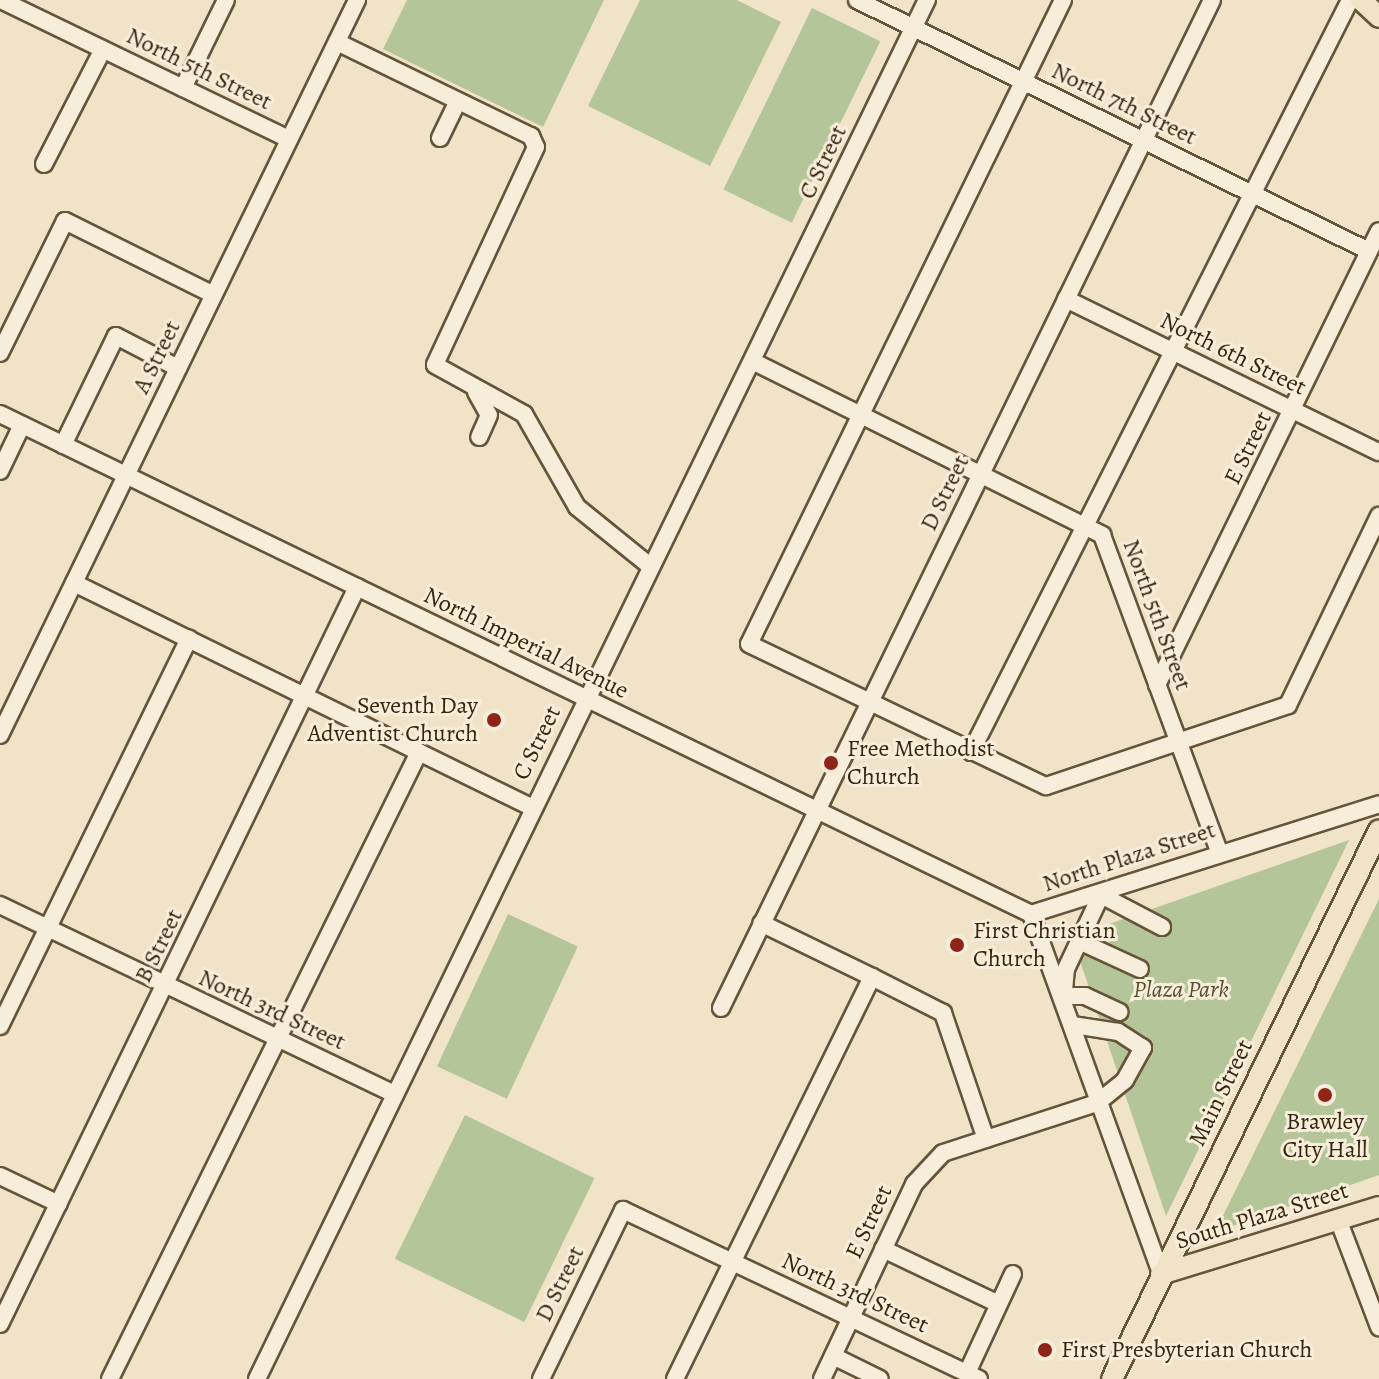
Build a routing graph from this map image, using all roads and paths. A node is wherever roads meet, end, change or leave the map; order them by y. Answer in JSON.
{"nodes":[{"id":1,"x":226,"y":0,"type":"edge"},
{"id":2,"x":357,"y":0,"type":"edge"},
{"id":3,"x":857,"y":0,"type":"edge"},
{"id":4,"x":927,"y":0,"type":"edge"},
{"id":5,"x":1063,"y":0,"type":"edge"},
{"id":6,"x":1212,"y":0,"type":"edge"},
{"id":7,"x":1350,"y":0,"type":"edge"},
{"id":8,"x":1361,"y":0,"type":"edge"},
{"id":9,"x":2,"y":4,"type":"edge"},
{"id":10,"x":1379,"y":17,"type":"edge"},
{"id":11,"x":913,"y":27,"type":"junction"},
{"id":12,"x":337,"y":42,"type":"junction"},
{"id":13,"x":103,"y":49,"type":"junction"},
{"id":14,"x":1024,"y":82,"type":"junction"},
{"id":15,"x":183,"y":88,"type":"junction"},
{"id":16,"x":458,"y":101,"type":"junction"},
{"id":17,"x":440,"y":138,"type":"dead end"},
{"id":18,"x":289,"y":139,"type":"junction"},
{"id":19,"x":1144,"y":140,"type":"junction"},
{"id":20,"x":44,"y":164,"type":"dead end"},
{"id":21,"x":1253,"y":194,"type":"junction"},
{"id":22,"x":1379,"y":231,"type":"edge"},
{"id":23,"x":1369,"y":251,"type":"junction"},
{"id":24,"x":214,"y":295,"type":"junction"},
{"id":25,"x":1066,"y":299,"type":"junction"},
{"id":26,"x":1174,"y":351,"type":"junction"},
{"id":27,"x":0,"y":353,"type":"edge"},
{"id":28,"x":754,"y":362,"type":"junction"},
{"id":29,"x":178,"y":368,"type":"junction"},
{"id":30,"x":472,"y":388,"type":"junction"},
{"id":31,"x":1294,"y":410,"type":"junction"},
{"id":32,"x":0,"y":414,"type":"edge"},
{"id":33,"x":862,"y":415,"type":"junction"},
{"id":34,"x":22,"y":425,"type":"junction"},
{"id":35,"x":479,"y":437,"type":"dead end"},
{"id":36,"x":63,"y":445,"type":"junction"},
{"id":37,"x":1379,"y":452,"type":"edge"},
{"id":38,"x":0,"y":471,"type":"edge"},
{"id":39,"x":981,"y":475,"type":"junction"},
{"id":40,"x":126,"y":476,"type":"junction"},
{"id":41,"x":1379,"y":516,"type":"edge"},
{"id":42,"x":1088,"y":528,"type":"junction"},
{"id":43,"x":651,"y":567,"type":"junction"},
{"id":44,"x":74,"y":583,"type":"junction"},
{"id":45,"x":357,"y":587,"type":"junction"},
{"id":46,"x":189,"y":639,"type":"junction"},
{"id":47,"x":1157,"y":685,"type":"junction"},
{"id":48,"x":305,"y":696,"type":"junction"},
{"id":49,"x":585,"y":698,"type":"junction"},
{"id":50,"x":867,"y":703,"type":"junction"},
{"id":51,"x":0,"y":735,"type":"edge"},
{"id":52,"x":1179,"y":743,"type":"junction"},
{"id":53,"x":419,"y":752,"type":"junction"},
{"id":54,"x":971,"y":752,"type":"junction"},
{"id":55,"x":1379,"y":804,"type":"edge"},
{"id":56,"x":533,"y":808,"type":"junction"},
{"id":57,"x":815,"y":811,"type":"junction"},
{"id":58,"x":1379,"y":830,"type":"edge"},
{"id":59,"x":1219,"y":852,"type":"junction"},
{"id":60,"x":1101,"y":895,"type":"junction"},
{"id":61,"x":0,"y":905,"type":"edge"},
{"id":62,"x":1031,"y":914,"type":"junction"},
{"id":63,"x":761,"y":923,"type":"junction"},
{"id":64,"x":1162,"y":927,"type":"dead end"},
{"id":65,"x":48,"y":929,"type":"junction"},
{"id":66,"x":1079,"y":941,"type":"junction"},
{"id":67,"x":1140,"y":969,"type":"dead end"},
{"id":68,"x":872,"y":977,"type":"junction"},
{"id":69,"x":166,"y":986,"type":"junction"},
{"id":70,"x":1064,"y":996,"type":"junction"},
{"id":71,"x":721,"y":1008,"type":"dead end"},
{"id":72,"x":1119,"y":1012,"type":"dead end"},
{"id":73,"x":1073,"y":1025,"type":"junction"},
{"id":74,"x":0,"y":1026,"type":"edge"},
{"id":75,"x":276,"y":1038,"type":"junction"},
{"id":76,"x":395,"y":1094,"type":"junction"},
{"id":77,"x":1097,"y":1103,"type":"junction"},
{"id":78,"x":986,"y":1139,"type":"junction"},
{"id":79,"x":0,"y":1176,"type":"edge"},
{"id":80,"x":59,"y":1204,"type":"junction"},
{"id":81,"x":1379,"y":1207,"type":"edge"},
{"id":82,"x":623,"y":1210,"type":"joint"},
{"id":83,"x":1338,"y":1219,"type":"junction"},
{"id":84,"x":883,"y":1249,"type":"junction"},
{"id":85,"x":733,"y":1262,"type":"junction"},
{"id":86,"x":1013,"y":1274,"type":"dead end"},
{"id":87,"x":1161,"y":1274,"type":"junction"},
{"id":88,"x":999,"y":1304,"type":"junction"},
{"id":89,"x":851,"y":1317,"type":"junction"},
{"id":90,"x":0,"y":1324,"type":"edge"},
{"id":91,"x":1379,"y":1327,"type":"edge"},
{"id":92,"x":833,"y":1356,"type":"junction"},
{"id":93,"x":972,"y":1377,"type":"edge"},
{"id":94,"x":110,"y":1379,"type":"edge"},
{"id":95,"x":257,"y":1379,"type":"edge"},
{"id":96,"x":541,"y":1379,"type":"edge"},
{"id":97,"x":675,"y":1379,"type":"edge"},
{"id":98,"x":822,"y":1379,"type":"edge"},
{"id":99,"x":880,"y":1379,"type":"edge"},
{"id":100,"x":1112,"y":1379,"type":"edge"}],
"edges":[{"from":1,"to":15,"type":"street"},
{"from":2,"to":12,"type":"street","name":"A Street"},
{"from":3,"to":11,"type":"street","name":"North 7th Street"},
{"from":4,"to":11,"type":"street","name":"C Street"},
{"from":5,"to":14,"type":"street"},
{"from":6,"to":19,"type":"street","name":"D Street"},
{"from":7,"to":21,"type":"street"},
{"from":8,"to":10,"type":"main road"},
{"from":9,"to":13,"type":"street","name":"North 5th Street"},
{"from":11,"to":14,"type":"street","name":"North 7th Street"},
{"from":11,"to":28,"type":"street","name":"C Street"},
{"from":12,"to":16,"type":"street"},
{"from":12,"to":18,"type":"street","name":"A Street"},
{"from":13,"to":15,"type":"street","name":"North 5th Street"},
{"from":13,"to":20,"type":"street"},
{"from":14,"to":19,"type":"street","name":"North 7th Street"},
{"from":14,"to":33,"type":"street"},
{"from":15,"to":18,"type":"street","name":"North 5th Street"},
{"from":16,"to":17,"type":"street"},
{"from":16,"to":30,"type":"street"},
{"from":18,"to":24,"type":"street","name":"A Street"},
{"from":19,"to":21,"type":"street","name":"North 7th Street"},
{"from":19,"to":25,"type":"street","name":"D Street"},
{"from":21,"to":23,"type":"street","name":"North 7th Street"},
{"from":21,"to":26,"type":"street"},
{"from":22,"to":23,"type":"street","name":"E Street"},
{"from":23,"to":31,"type":"street","name":"E Street"},
{"from":24,"to":27,"type":"street"},
{"from":24,"to":29,"type":"street","name":"A Street"},
{"from":25,"to":26,"type":"street","name":"North 6th Street"},
{"from":25,"to":39,"type":"street","name":"D Street"},
{"from":26,"to":31,"type":"street","name":"North 6th Street"},
{"from":26,"to":42,"type":"street"},
{"from":28,"to":33,"type":"street","name":"North 5th Street"},
{"from":28,"to":43,"type":"street","name":"C Street"},
{"from":29,"to":36,"type":"street"},
{"from":29,"to":40,"type":"street","name":"A Street"},
{"from":30,"to":35,"type":"street"},
{"from":30,"to":43,"type":"street"},
{"from":31,"to":37,"type":"street","name":"North 6th Street"},
{"from":31,"to":47,"type":"street","name":"E Street"},
{"from":32,"to":34,"type":"street","name":"North Imperial Avenue"},
{"from":33,"to":39,"type":"street","name":"North 5th Street"},
{"from":33,"to":50,"type":"street"},
{"from":34,"to":36,"type":"street","name":"North Imperial Avenue"},
{"from":34,"to":38,"type":"street"},
{"from":36,"to":40,"type":"street","name":"North Imperial Avenue"},
{"from":39,"to":42,"type":"street","name":"North 5th Street"},
{"from":39,"to":50,"type":"street","name":"D Street"},
{"from":40,"to":44,"type":"street","name":"A Street"},
{"from":40,"to":45,"type":"street","name":"North Imperial Avenue"},
{"from":41,"to":52,"type":"street"},
{"from":42,"to":47,"type":"street","name":"North 5th Street"},
{"from":42,"to":54,"type":"street"},
{"from":43,"to":49,"type":"street","name":"C Street"},
{"from":44,"to":46,"type":"street"},
{"from":44,"to":51,"type":"street","name":"A Street"},
{"from":45,"to":48,"type":"street","name":"B Street"},
{"from":45,"to":49,"type":"street","name":"North Imperial Avenue"},
{"from":46,"to":48,"type":"street"},
{"from":46,"to":65,"type":"street"},
{"from":47,"to":52,"type":"street","name":"North 5th Street"},
{"from":48,"to":53,"type":"street"},
{"from":48,"to":69,"type":"street","name":"B Street"},
{"from":49,"to":56,"type":"street","name":"C Street"},
{"from":49,"to":57,"type":"street","name":"North Imperial Avenue"},
{"from":50,"to":54,"type":"street"},
{"from":50,"to":57,"type":"street","name":"D Street"},
{"from":52,"to":54,"type":"street"},
{"from":52,"to":59,"type":"street","name":"North 5th Street"},
{"from":53,"to":56,"type":"street"},
{"from":53,"to":75,"type":"street"},
{"from":55,"to":59,"type":"street","name":"North Plaza Street"},
{"from":56,"to":76,"type":"street","name":"C Street"},
{"from":57,"to":62,"type":"street","name":"North Imperial Avenue"},
{"from":57,"to":63,"type":"street","name":"D Street"},
{"from":58,"to":87,"type":"main road","name":"Main Street"},
{"from":59,"to":60,"type":"street","name":"North Plaza Street"},
{"from":60,"to":62,"type":"street","name":"North Plaza Street"},
{"from":60,"to":64,"type":"street"},
{"from":60,"to":66,"type":"street"},
{"from":61,"to":65,"type":"street","name":"North 3rd Street"},
{"from":62,"to":70,"type":"street","name":"North Plaza Street"},
{"from":63,"to":68,"type":"street"},
{"from":63,"to":71,"type":"street","name":"D Street"},
{"from":65,"to":69,"type":"street","name":"North 3rd Street"},
{"from":65,"to":74,"type":"street"},
{"from":66,"to":67,"type":"street"},
{"from":66,"to":70,"type":"street"},
{"from":68,"to":78,"type":"street"},
{"from":68,"to":85,"type":"street"},
{"from":69,"to":75,"type":"street","name":"North 3rd Street"},
{"from":69,"to":80,"type":"street","name":"B Street"},
{"from":70,"to":72,"type":"street"},
{"from":70,"to":73,"type":"street","name":"North Plaza Street"},
{"from":73,"to":77,"type":"street","name":"North Plaza Street"},
{"from":73,"to":77,"type":"street"},
{"from":75,"to":76,"type":"street","name":"North 3rd Street"},
{"from":75,"to":94,"type":"street"},
{"from":76,"to":95,"type":"street","name":"C Street"},
{"from":77,"to":78,"type":"street","name":"E Street"},
{"from":77,"to":87,"type":"street","name":"North Plaza Street"},
{"from":78,"to":84,"type":"street","name":"E Street"},
{"from":79,"to":80,"type":"street"},
{"from":80,"to":90,"type":"street","name":"B Street"},
{"from":81,"to":83,"type":"main road","name":"South Plaza Street"},
{"from":82,"to":85,"type":"street","name":"North 3rd Street"},
{"from":82,"to":96,"type":"street","name":"D Street"},
{"from":83,"to":87,"type":"main road","name":"South Plaza Street"},
{"from":83,"to":91,"type":"street"},
{"from":84,"to":88,"type":"street"},
{"from":84,"to":89,"type":"street","name":"E Street"},
{"from":85,"to":89,"type":"street","name":"North 3rd Street"},
{"from":85,"to":97,"type":"street"},
{"from":86,"to":88,"type":"street"},
{"from":87,"to":100,"type":"main road","name":"Main Street"},
{"from":88,"to":93,"type":"street"},
{"from":89,"to":92,"type":"street","name":"E Street"},
{"from":89,"to":93,"type":"street","name":"North 3rd Street"},
{"from":92,"to":98,"type":"street","name":"E Street"},
{"from":92,"to":99,"type":"street"}]}
